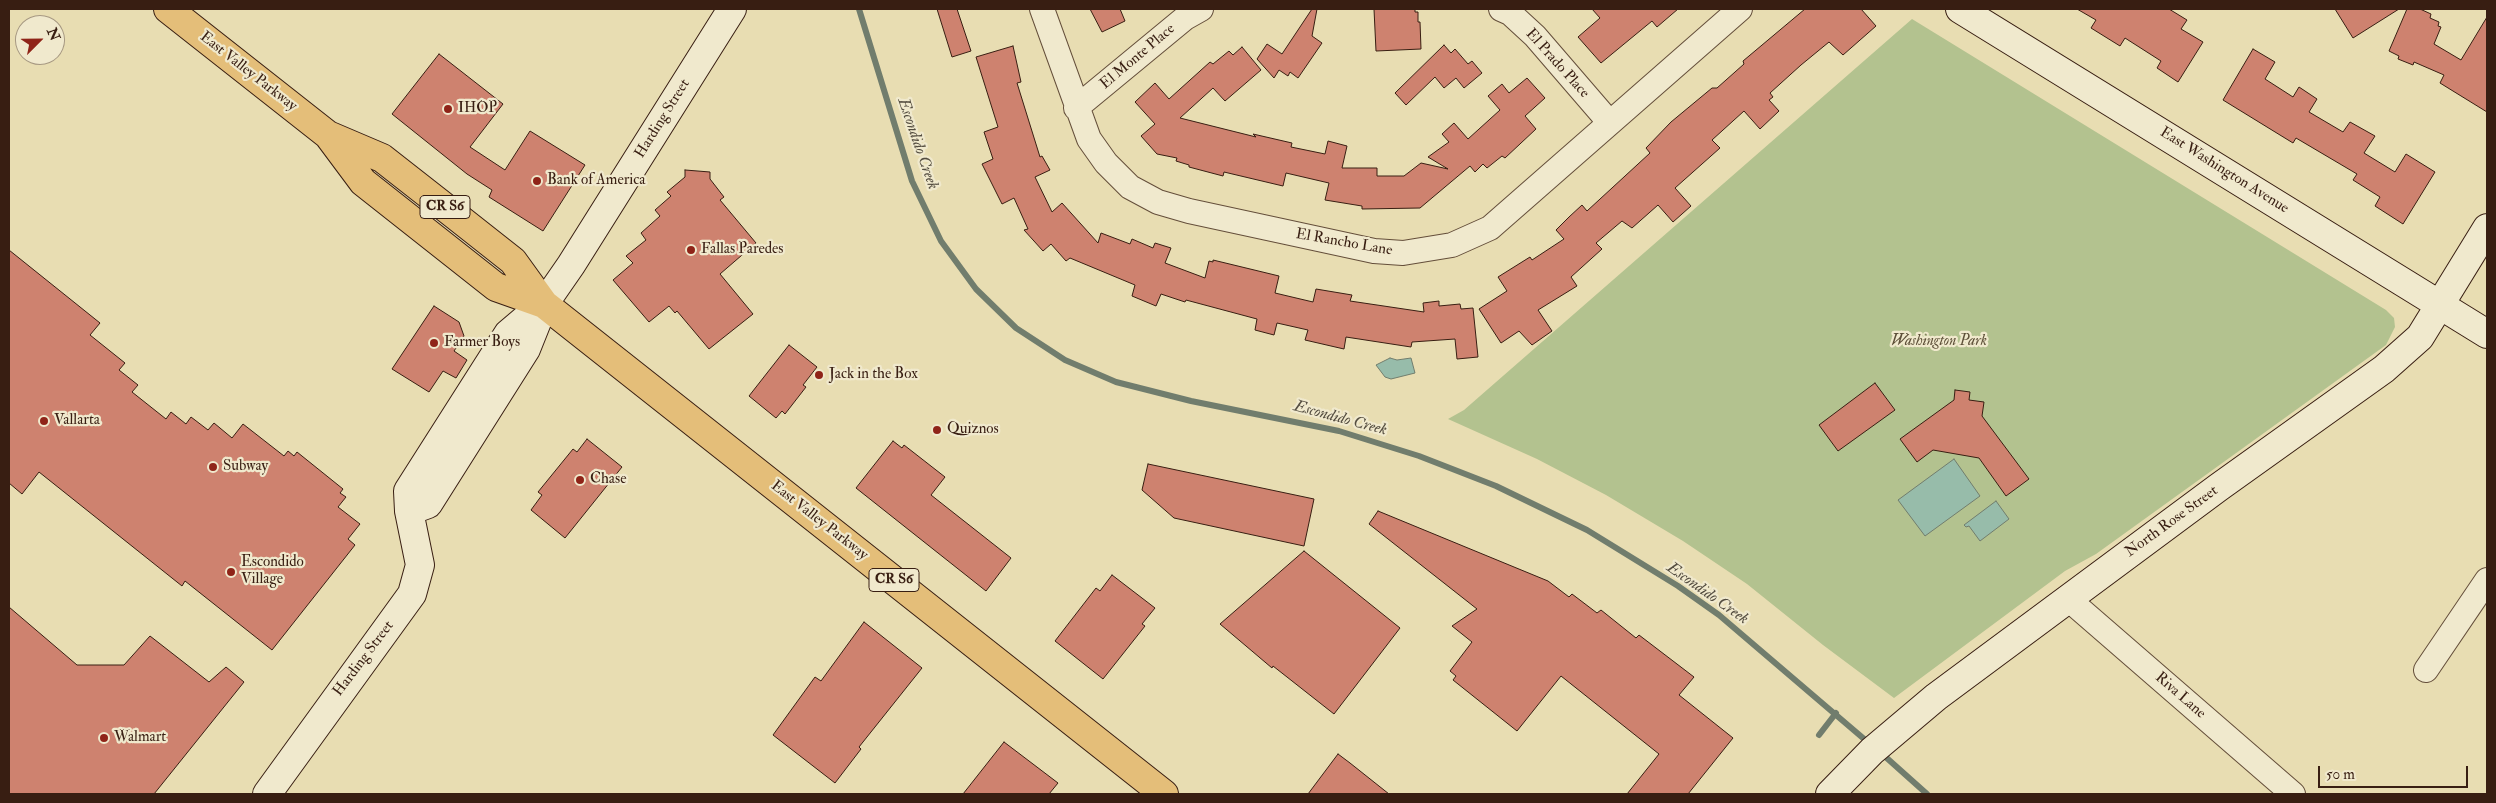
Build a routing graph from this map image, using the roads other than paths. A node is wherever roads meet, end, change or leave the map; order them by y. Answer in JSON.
{"nodes":[{"id":1,"x":168,"y":9,"type":"edge"},
{"id":2,"x":732,"y":9,"type":"edge"},
{"id":3,"x":1042,"y":9,"type":"edge"},
{"id":4,"x":1201,"y":9,"type":"edge"},
{"id":5,"x":1500,"y":9,"type":"edge"},
{"id":6,"x":1740,"y":9,"type":"edge"},
{"id":7,"x":1960,"y":9,"type":"edge"},
{"id":8,"x":1076,"y":108,"type":"junction"},
{"id":9,"x":1610,"y":123,"type":"junction"},
{"id":10,"x":2487,"y":228,"type":"edge"},
{"id":11,"x":544,"y":304,"type":"junction"},
{"id":12,"x":2440,"y":304,"type":"junction"},
{"id":13,"x":2487,"y":334,"type":"edge"},
{"id":14,"x":2487,"y":580,"type":"edge"},
{"id":15,"x":2067,"y":598,"type":"junction"},
{"id":16,"x":2426,"y":670,"type":"dead end"},
{"id":17,"x":267,"y":794,"type":"edge"},
{"id":18,"x":1164,"y":794,"type":"edge"},
{"id":19,"x":1830,"y":794,"type":"edge"},
{"id":20,"x":2293,"y":794,"type":"edge"}],
"edges":[{"from":1,"to":11,"type":"main road","name":"East Valley Parkway","number":"CR S6"},
{"from":2,"to":11,"type":"street","name":"Harding Street"},
{"from":3,"to":8,"type":"street","name":"El Rancho Lane"},
{"from":4,"to":8,"type":"street","name":"El Monte Place"},
{"from":5,"to":9,"type":"street","name":"El Prado Place"},
{"from":6,"to":9,"type":"street","name":"El Rancho Lane"},
{"from":7,"to":12,"type":"street","name":"East Washington Avenue"},
{"from":8,"to":9,"type":"street","name":"El Rancho Lane"},
{"from":10,"to":12,"type":"street","name":"North Rose Street"},
{"from":11,"to":17,"type":"street","name":"Harding Street"},
{"from":11,"to":18,"type":"main road","name":"East Valley Parkway","number":"CR S6"},
{"from":12,"to":13,"type":"street","name":"East Washington Avenue"},
{"from":12,"to":15,"type":"street","name":"North Rose Street"},
{"from":14,"to":16,"type":"street"},
{"from":15,"to":19,"type":"street","name":"North Rose Street"},
{"from":15,"to":20,"type":"street","name":"Riva Lane"}]}
